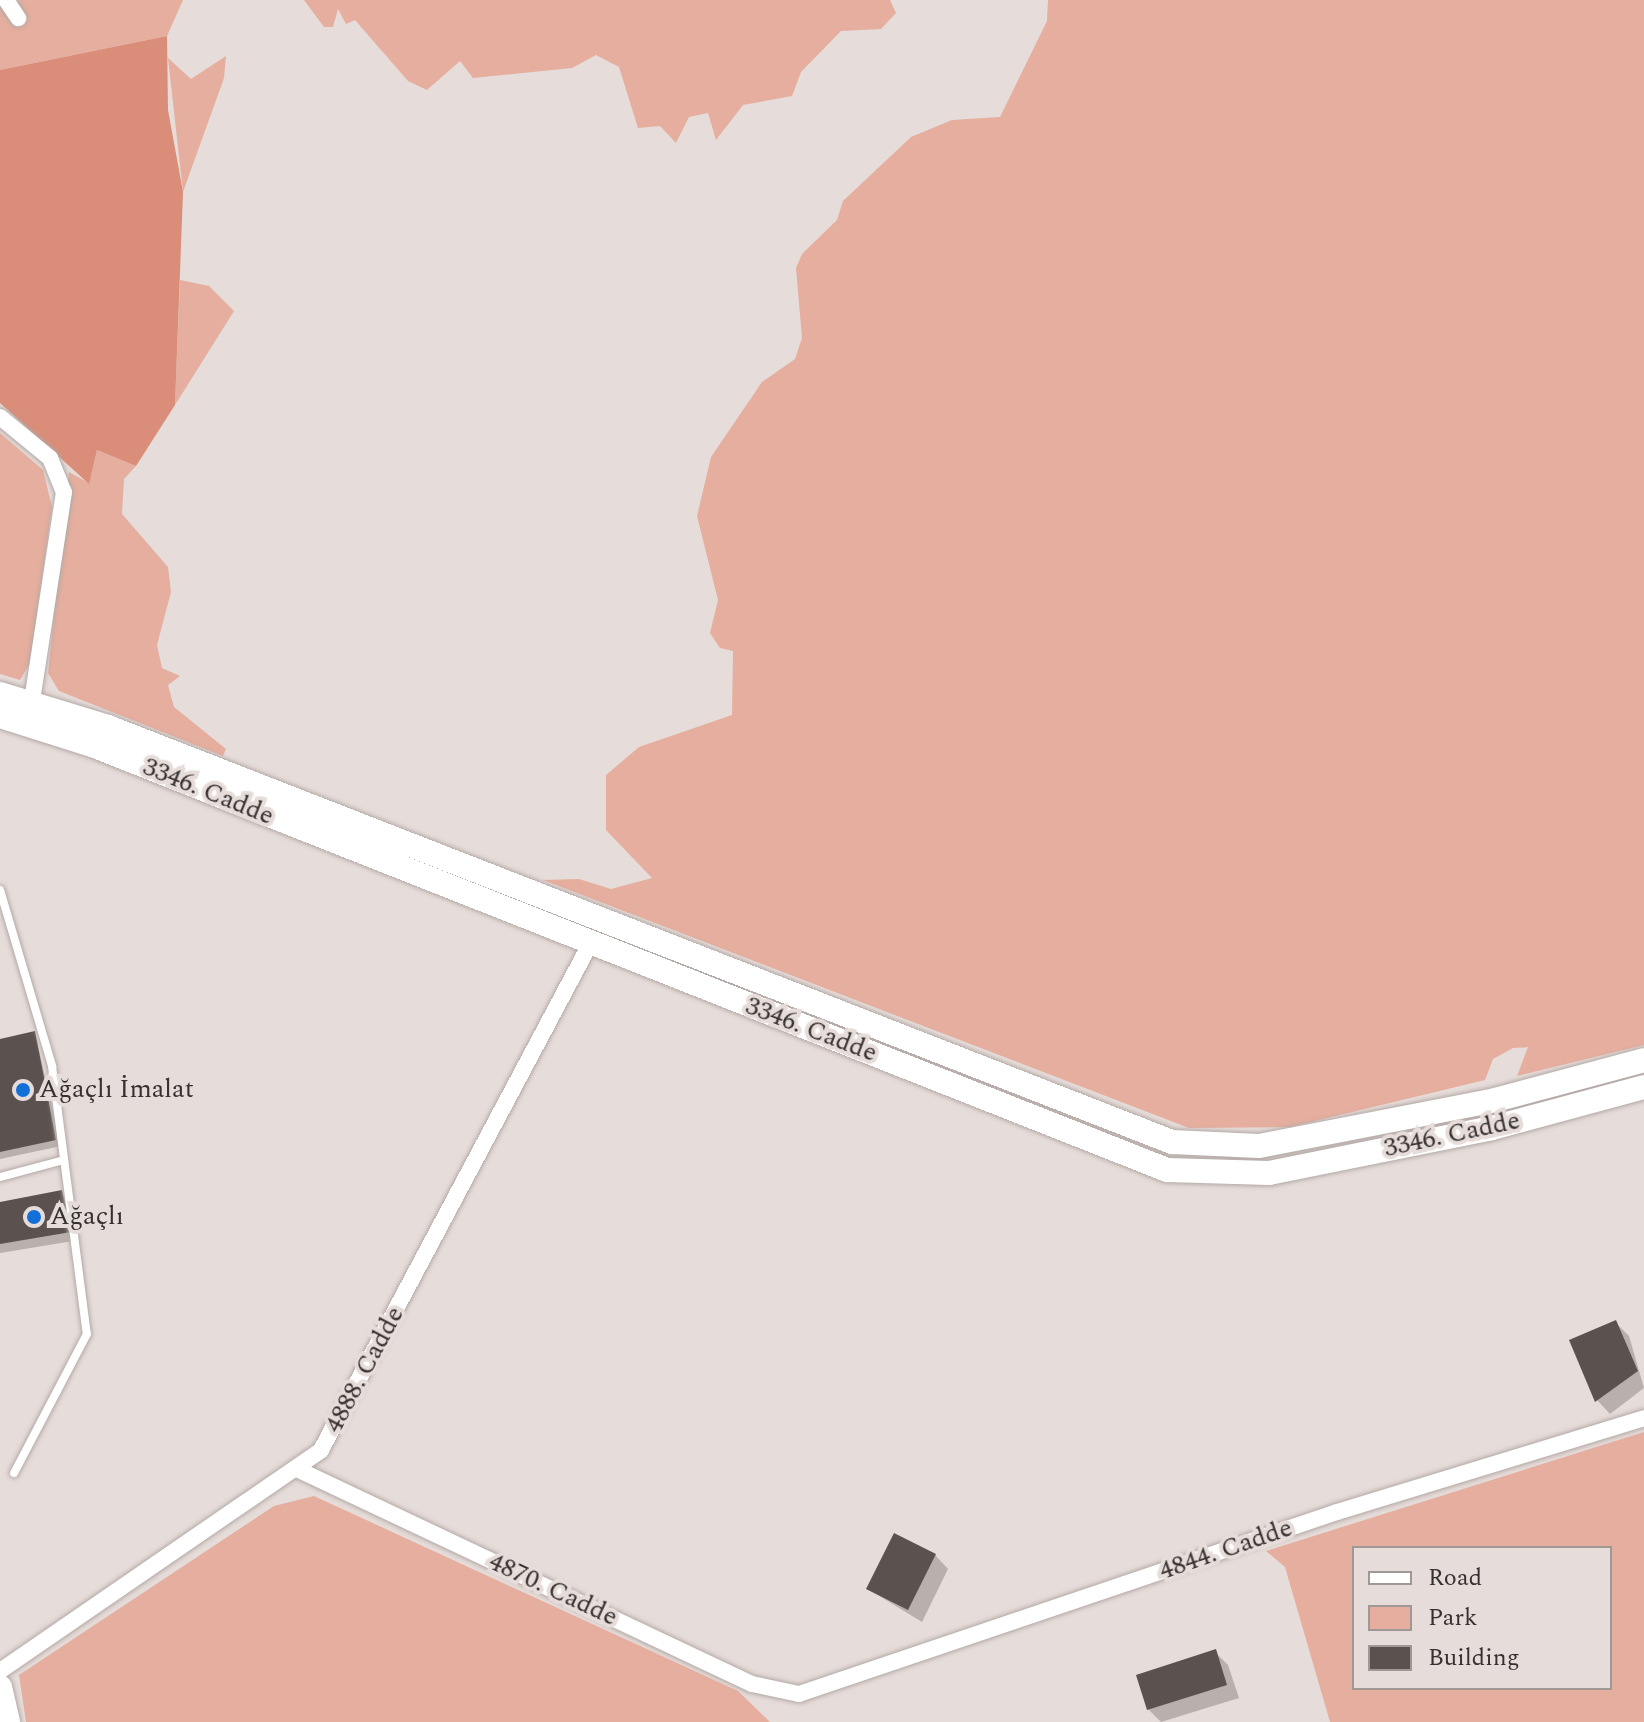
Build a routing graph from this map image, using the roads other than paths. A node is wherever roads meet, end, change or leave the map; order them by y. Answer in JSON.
{"nodes":[{"id":1,"x":6,"y":0,"type":"edge"},
{"id":2,"x":18,"y":18,"type":"dead end"},
{"id":3,"x":0,"y":417,"type":"edge"},
{"id":4,"x":0,"y":694,"type":"edge"},
{"id":5,"x":32,"y":702,"type":"junction"},
{"id":6,"x":0,"y":716,"type":"edge"},
{"id":7,"x":0,"y":890,"type":"edge"},
{"id":8,"x":590,"y":944,"type":"junction"},
{"id":9,"x":1644,"y":1060,"type":"edge"},
{"id":10,"x":1644,"y":1087,"type":"edge"},
{"id":11,"x":64,"y":1160,"type":"junction"},
{"id":12,"x":0,"y":1177,"type":"edge"},
{"id":13,"x":1644,"y":1418,"type":"edge"},
{"id":14,"x":299,"y":1470,"type":"junction"},
{"id":15,"x":14,"y":1473,"type":"dead end"},
{"id":16,"x":0,"y":1671,"type":"edge"},
{"id":17,"x":0,"y":1687,"type":"edge"},
{"id":18,"x":812,"y":1693,"type":"joint"},
{"id":19,"x":8,"y":1722,"type":"edge"}],
"edges":[{"from":1,"to":2,"type":"street"},
{"from":3,"to":5,"type":"street"},
{"from":4,"to":5,"type":"street","name":"3346. Cadde"},
{"from":5,"to":9,"type":"street","name":"3346. Cadde"},
{"from":6,"to":8,"type":"street","name":"3346. Cadde"},
{"from":7,"to":11,"type":"lane"},
{"from":8,"to":10,"type":"street","name":"3346. Cadde"},
{"from":8,"to":14,"type":"street","name":"4888. Cadde"},
{"from":11,"to":12,"type":"lane"},
{"from":11,"to":15,"type":"lane"},
{"from":13,"to":18,"type":"street","name":"4844. Cadde"},
{"from":14,"to":16,"type":"street","name":"4888. Cadde"},
{"from":14,"to":18,"type":"street","name":"4870. Cadde"},
{"from":17,"to":19,"type":"street"}]}
